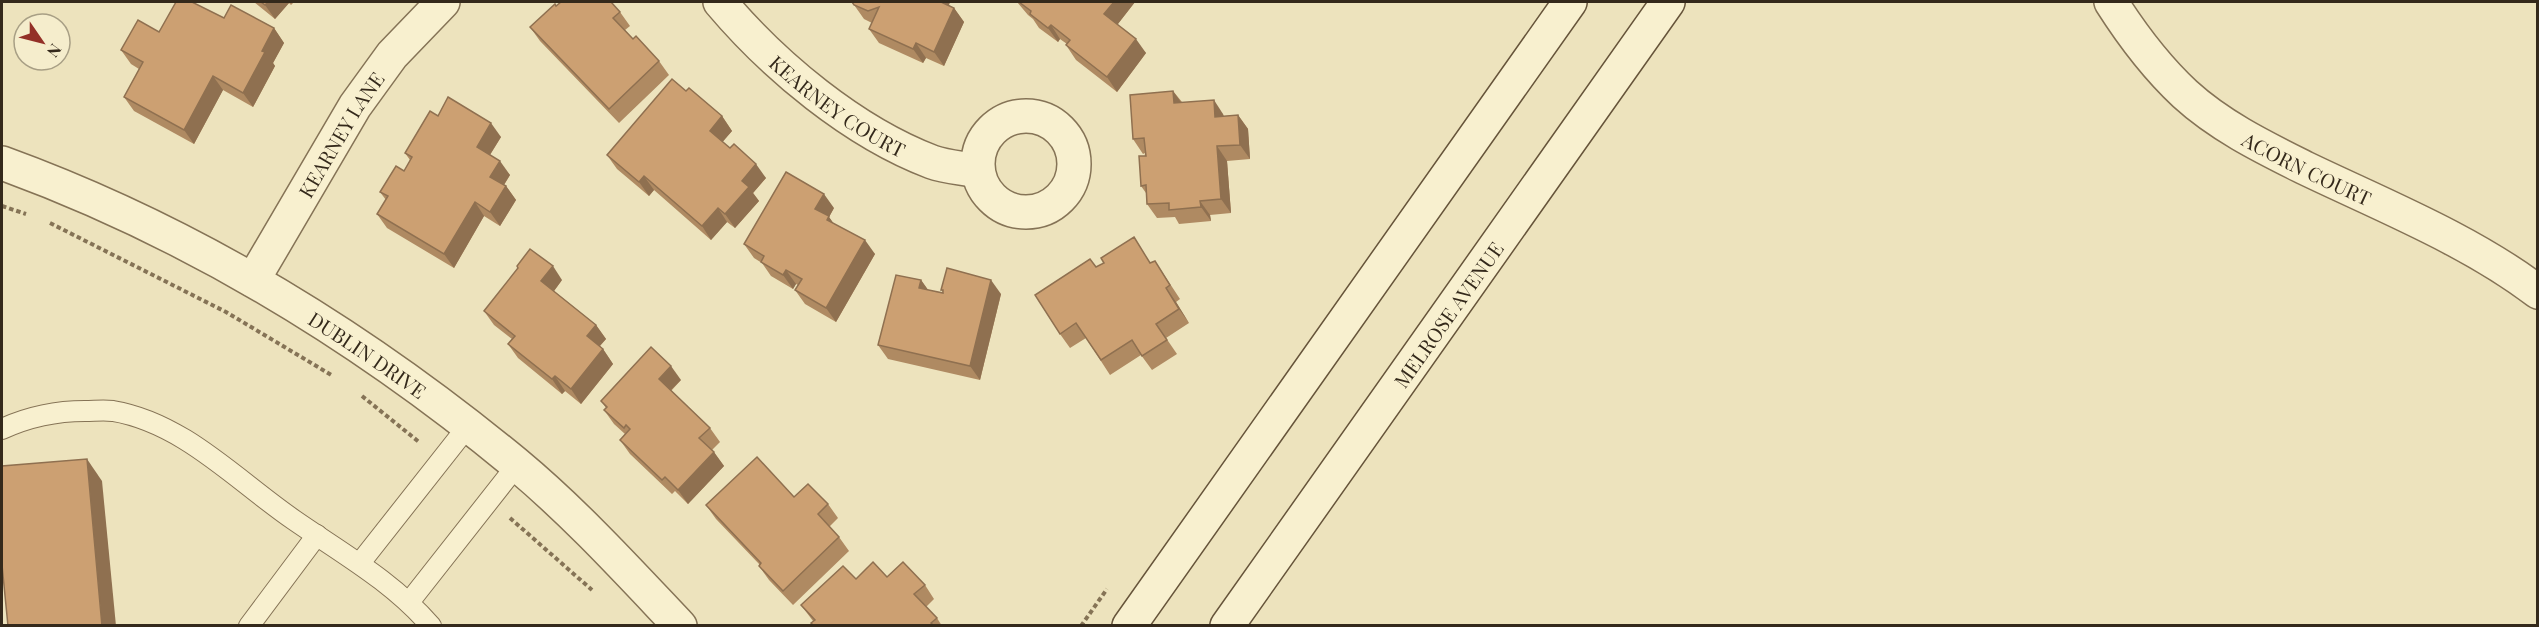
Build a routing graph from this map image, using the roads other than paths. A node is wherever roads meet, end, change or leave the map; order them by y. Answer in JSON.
{"nodes":[{"id":1,"x":443,"y":2,"type":"edge"},
{"id":2,"x":720,"y":2,"type":"edge"},
{"id":3,"x":1570,"y":2,"type":"edge"},
{"id":4,"x":1668,"y":2,"type":"edge"},
{"id":5,"x":2111,"y":2,"type":"edge"},
{"id":6,"x":2,"y":163,"type":"edge"},
{"id":7,"x":977,"y":171,"type":"dead end"},
{"id":8,"x":253,"y":280,"type":"junction"},
{"id":9,"x":2538,"y":292,"type":"edge"},
{"id":10,"x":468,"y":426,"type":"junction"},
{"id":11,"x":2,"y":429,"type":"edge"},
{"id":12,"x":517,"y":465,"type":"junction"},
{"id":13,"x":317,"y":535,"type":"junction"},
{"id":14,"x":360,"y":563,"type":"junction"},
{"id":15,"x":410,"y":601,"type":"junction"},
{"id":16,"x":249,"y":626,"type":"edge"},
{"id":17,"x":431,"y":626,"type":"edge"},
{"id":18,"x":680,"y":626,"type":"edge"},
{"id":19,"x":1129,"y":626,"type":"edge"},
{"id":20,"x":1227,"y":626,"type":"edge"}],
"edges":[{"from":1,"to":8,"type":"street","name":"KEARNEY LANE"},
{"from":2,"to":7,"type":"street","name":"KEARNEY COURT"},
{"from":3,"to":19,"type":"street"},
{"from":4,"to":20,"type":"street","name":"MELROSE AVENUE"},
{"from":5,"to":9,"type":"street","name":"ACORN COURT"},
{"from":6,"to":8,"type":"street","name":"DUBLIN DRIVE"},
{"from":8,"to":10,"type":"street","name":"DUBLIN DRIVE"},
{"from":10,"to":12,"type":"street","name":"DUBLIN DRIVE"},
{"from":10,"to":14,"type":"lane"},
{"from":11,"to":13,"type":"lane"},
{"from":12,"to":15,"type":"lane"},
{"from":12,"to":18,"type":"street","name":"DUBLIN DRIVE"},
{"from":13,"to":14,"type":"lane"},
{"from":13,"to":16,"type":"lane"},
{"from":14,"to":15,"type":"lane"},
{"from":15,"to":17,"type":"lane"}]}
